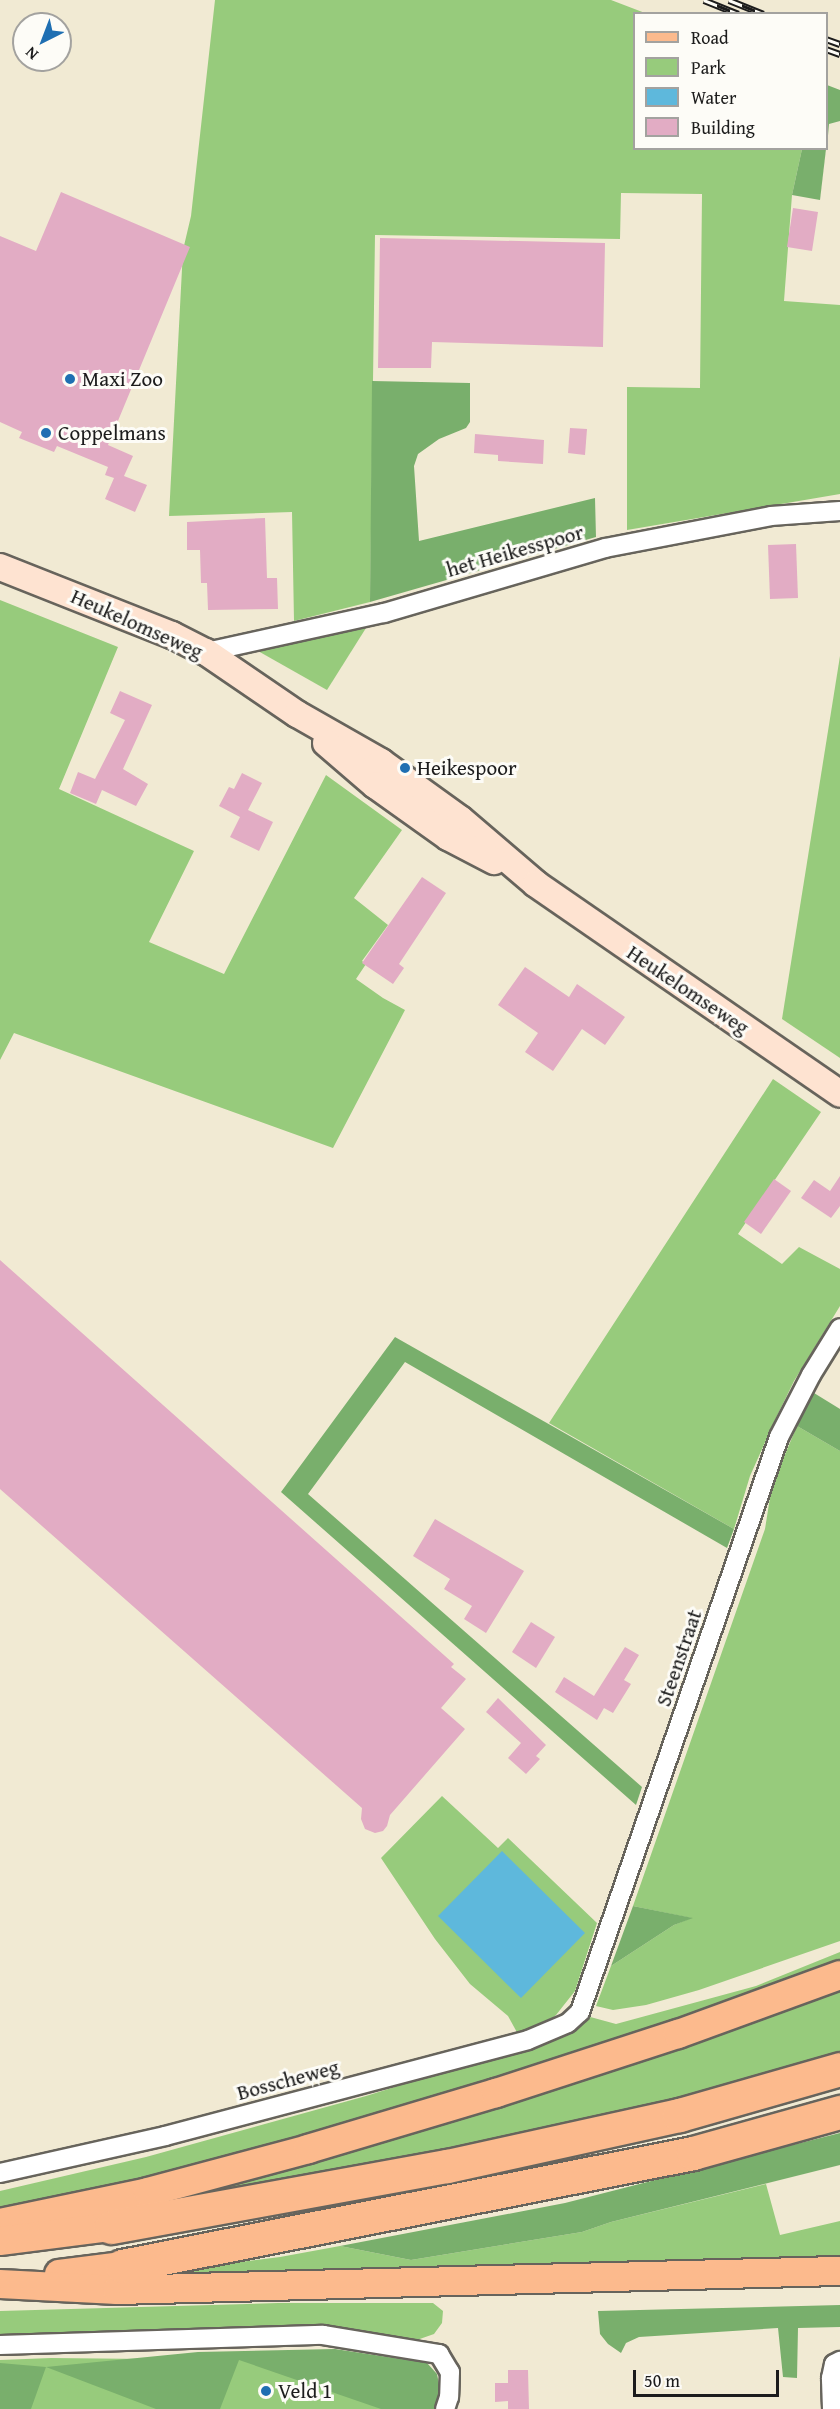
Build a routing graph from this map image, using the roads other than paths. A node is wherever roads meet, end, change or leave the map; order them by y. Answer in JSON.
{"nodes":[{"id":1,"x":840,"y":511,"type":"edge"},
{"id":2,"x":0,"y":567,"type":"edge"},
{"id":3,"x":206,"y":652,"type":"junction"},
{"id":4,"x":840,"y":1094,"type":"edge"},
{"id":5,"x":840,"y":1328,"type":"edge"},
{"id":6,"x":840,"y":1975,"type":"edge"},
{"id":7,"x":580,"y":2013,"type":"joint"},
{"id":8,"x":840,"y":2069,"type":"edge"},
{"id":9,"x":840,"y":2112,"type":"edge"},
{"id":10,"x":0,"y":2173,"type":"edge"},
{"id":11,"x":0,"y":2223,"type":"edge"},
{"id":12,"x":111,"y":2227,"type":"joint"},
{"id":13,"x":0,"y":2241,"type":"edge"},
{"id":14,"x":122,"y":2266,"type":"joint"},
{"id":15,"x":840,"y":2271,"type":"edge"},
{"id":16,"x":0,"y":2283,"type":"edge"},
{"id":17,"x":0,"y":2345,"type":"edge"},
{"id":18,"x":840,"y":2361,"type":"edge"},
{"id":19,"x":445,"y":2409,"type":"edge"},
{"id":20,"x":832,"y":2409,"type":"edge"}],
"edges":[{"from":1,"to":3,"type":"street","name":"het Heikesspoor"},
{"from":2,"to":3,"type":"street","name":"Heukelomseweg"},
{"from":3,"to":4,"type":"street","name":"Heukelomseweg"},
{"from":5,"to":7,"type":"street","name":"Steenstraat"},
{"from":6,"to":11,"type":"main road"},
{"from":7,"to":10,"type":"street","name":"Bosscheweg"},
{"from":8,"to":12,"type":"highway"},
{"from":9,"to":14,"type":"highway"},
{"from":12,"to":13,"type":"main road"},
{"from":14,"to":16,"type":"main road"},
{"from":15,"to":16,"type":"main road"},
{"from":17,"to":19,"type":"street"},
{"from":18,"to":20,"type":"street"}]}
